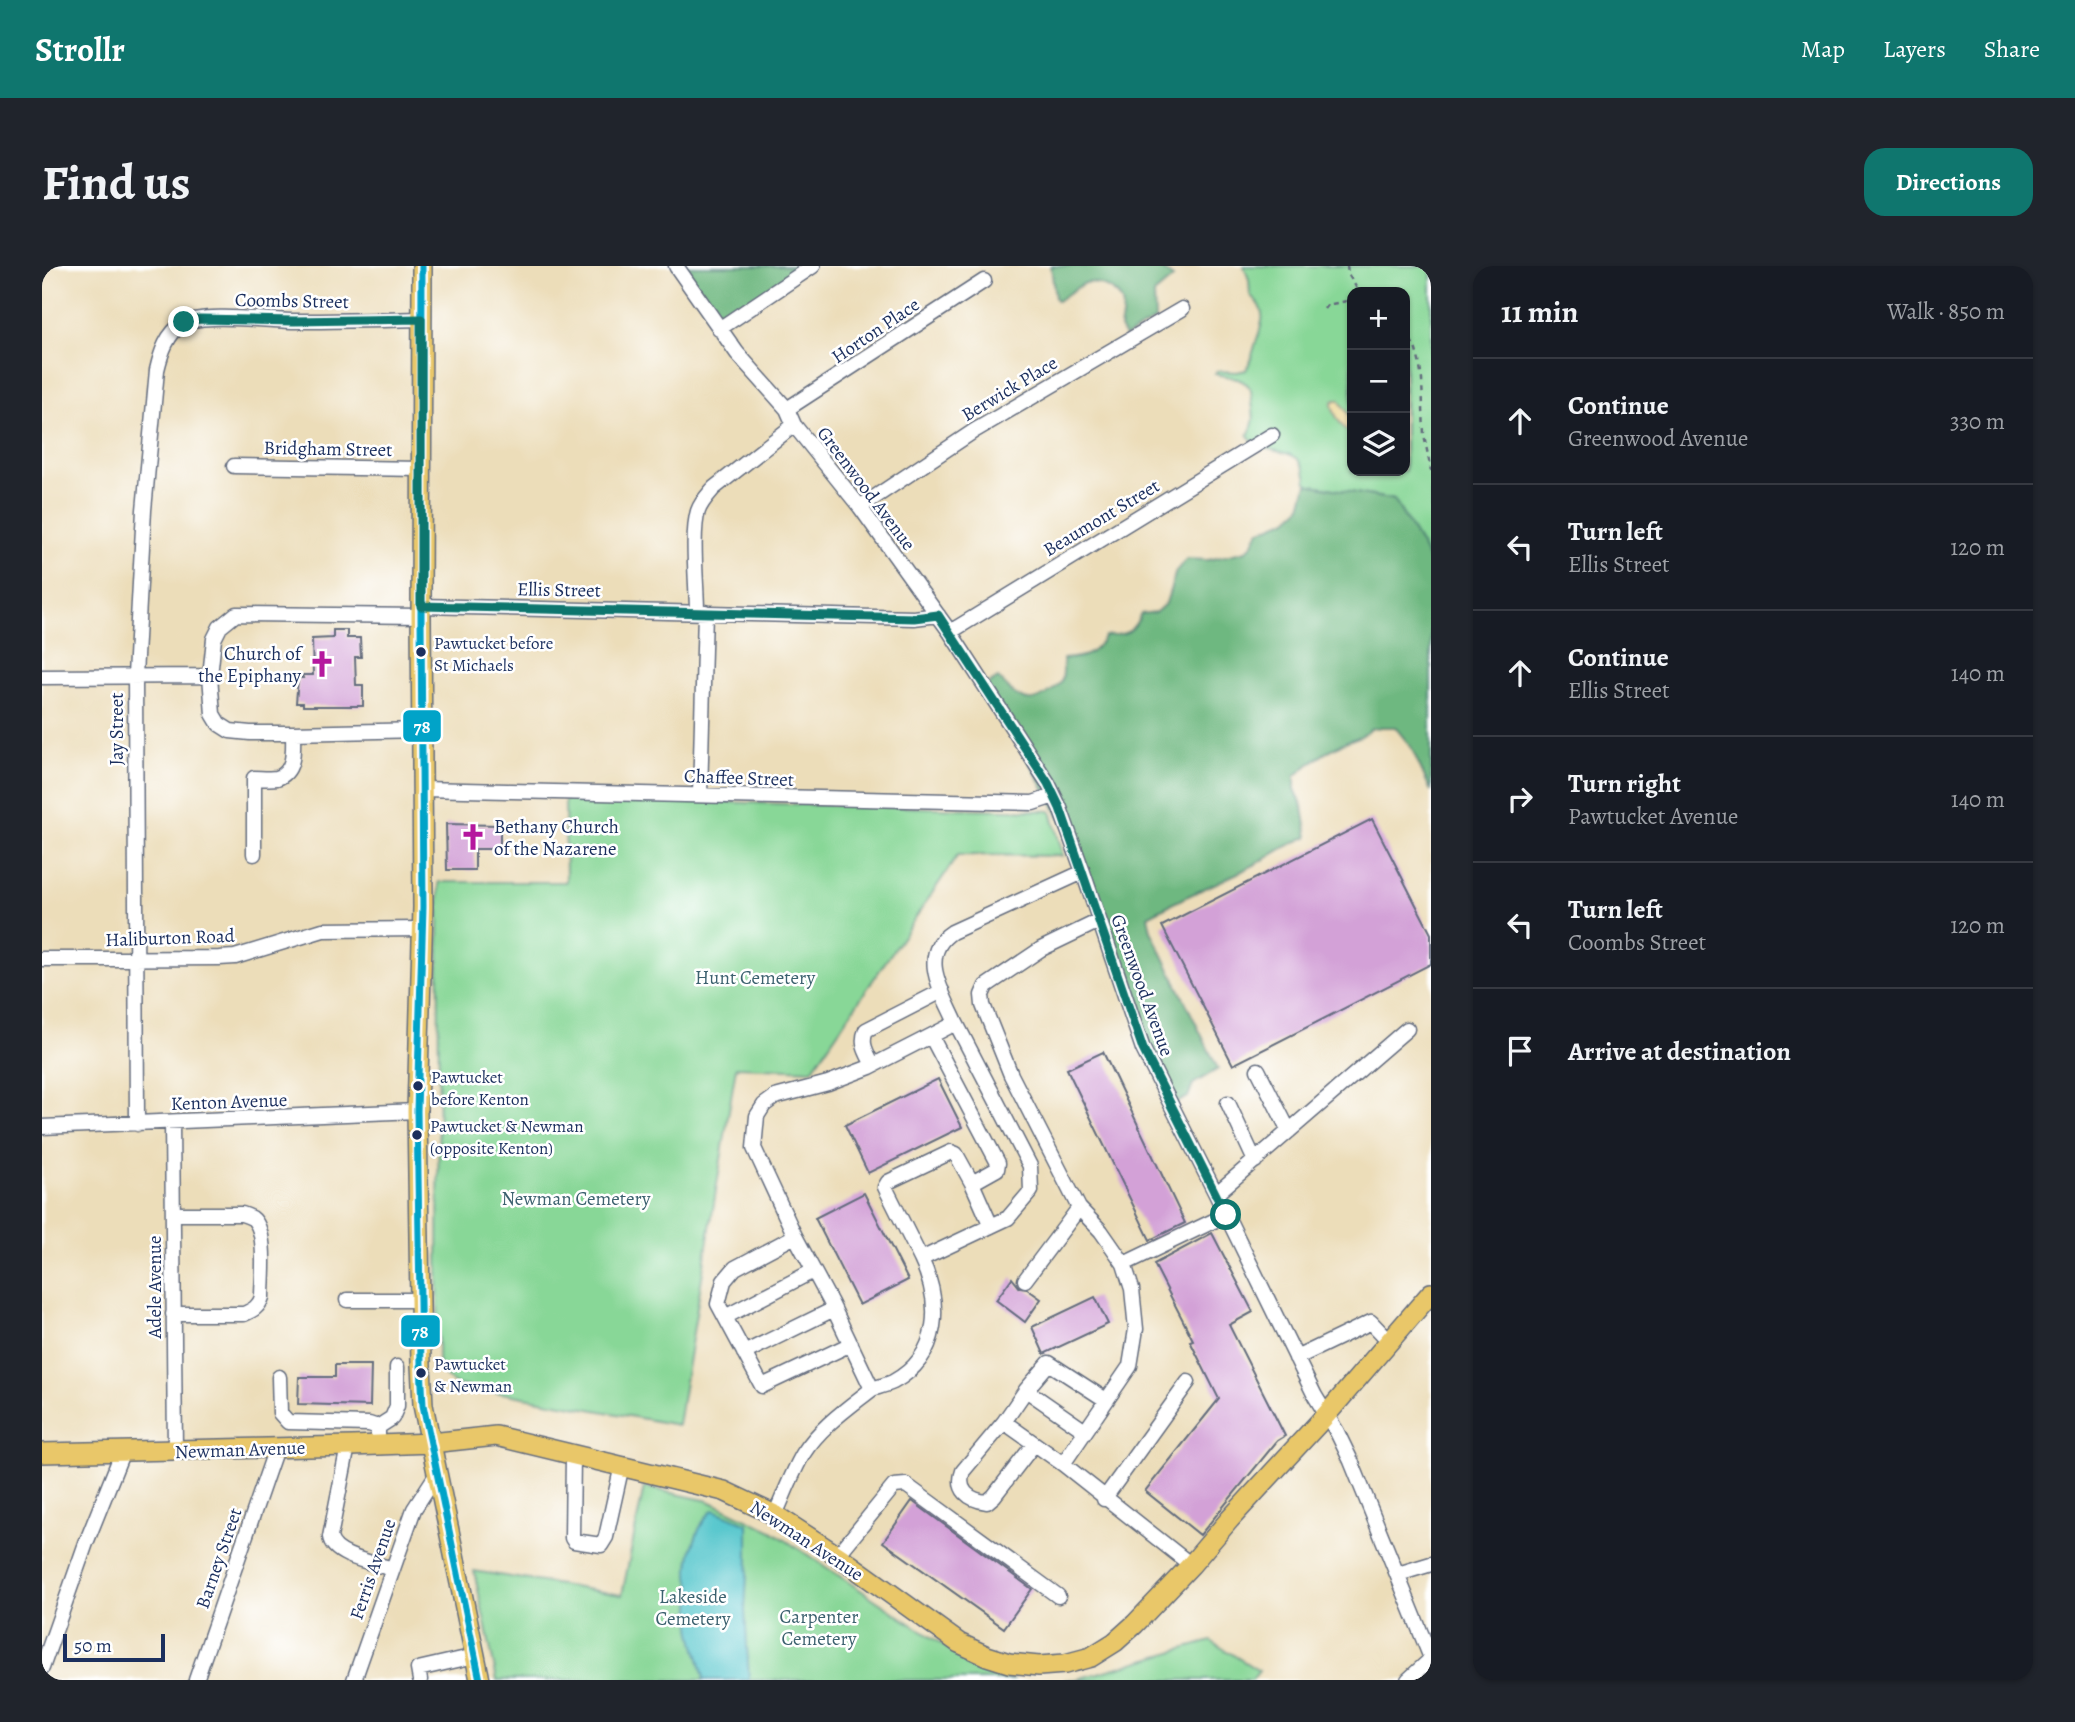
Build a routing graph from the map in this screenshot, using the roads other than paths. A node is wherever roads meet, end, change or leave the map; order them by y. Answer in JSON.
{"nodes":[{"id":1,"x":422,"y":266,"type":"edge"},
{"id":2,"x":676,"y":266,"type":"edge"},
{"id":3,"x":813,"y":266,"type":"edge"},
{"id":4,"x":984,"y":281,"type":"dead end"},
{"id":5,"x":1182,"y":309,"type":"dead end"},
{"id":6,"x":421,"y":319,"type":"junction"},
{"id":7,"x":719,"y":329,"type":"junction"},
{"id":8,"x":169,"y":337,"type":"joint"},
{"id":9,"x":787,"y":409,"type":"junction"},
{"id":10,"x":794,"y":425,"type":"junction"},
{"id":11,"x":1272,"y":435,"type":"dead end"},
{"id":12,"x":234,"y":466,"type":"dead end"},
{"id":13,"x":422,"y":468,"type":"junction"},
{"id":14,"x":860,"y":506,"type":"junction"},
{"id":15,"x":421,"y":611,"type":"junction"},
{"id":16,"x":701,"y":612,"type":"junction"},
{"id":17,"x":938,"y":615,"type":"junction"},
{"id":18,"x":950,"y":632,"type":"junction"},
{"id":19,"x":135,"y":675,"type":"junction"},
{"id":20,"x":210,"y":676,"type":"junction"},
{"id":21,"x":42,"y":677,"type":"edge"},
{"id":22,"x":421,"y":730,"type":"junction"},
{"id":23,"x":293,"y":733,"type":"junction"},
{"id":24,"x":422,"y":789,"type":"junction"},
{"id":25,"x":700,"y":795,"type":"junction"},
{"id":26,"x":1054,"y":796,"type":"junction"},
{"id":27,"x":254,"y":854,"type":"dead end"},
{"id":28,"x":1083,"y":872,"type":"junction"},
{"id":29,"x":1099,"y":921,"type":"junction"},
{"id":30,"x":422,"y":929,"type":"junction"},
{"id":31,"x":42,"y":959,"type":"edge"},
{"id":32,"x":137,"y":959,"type":"junction"},
{"id":33,"x":942,"y":991,"type":"junction"},
{"id":34,"x":956,"y":1023,"type":"junction"},
{"id":35,"x":1407,"y":1029,"type":"dead end"},
{"id":36,"x":931,"y":1036,"type":"junction"},
{"id":37,"x":873,"y":1065,"type":"junction"},
{"id":38,"x":1258,"y":1070,"type":"dead end"},
{"id":39,"x":1227,"y":1103,"type":"dead end"},
{"id":40,"x":417,"y":1111,"type":"junction"},
{"id":41,"x":172,"y":1122,"type":"junction"},
{"id":42,"x":137,"y":1124,"type":"junction"},
{"id":43,"x":42,"y":1127,"type":"edge"},
{"id":44,"x":1289,"y":1131,"type":"junction"},
{"id":45,"x":1255,"y":1161,"type":"junction"},
{"id":46,"x":972,"y":1183,"type":"junction"},
{"id":47,"x":1216,"y":1194,"type":"junction"},
{"id":48,"x":1079,"y":1208,"type":"junction"},
{"id":49,"x":173,"y":1214,"type":"junction"},
{"id":50,"x":1226,"y":1215,"type":"junction"},
{"id":51,"x":991,"y":1226,"type":"junction"},
{"id":52,"x":795,"y":1236,"type":"junction"},
{"id":53,"x":921,"y":1259,"type":"junction"},
{"id":54,"x":1124,"y":1264,"type":"junction"},
{"id":55,"x":814,"y":1270,"type":"junction"},
{"id":56,"x":1025,"y":1280,"type":"dead end"},
{"id":57,"x":1431,"y":1293,"type":"edge"},
{"id":58,"x":347,"y":1300,"type":"dead end"},
{"id":59,"x":421,"y":1300,"type":"junction"},
{"id":60,"x":834,"y":1309,"type":"junction"},
{"id":61,"x":173,"y":1314,"type":"junction"},
{"id":62,"x":725,"y":1317,"type":"junction"},
{"id":63,"x":1389,"y":1341,"type":"junction"},
{"id":64,"x":851,"y":1344,"type":"junction"},
{"id":65,"x":744,"y":1353,"type":"junction"},
{"id":66,"x":1296,"y":1358,"type":"junction"},
{"id":67,"x":397,"y":1367,"type":"dead end"},
{"id":68,"x":279,"y":1377,"type":"dead end"},
{"id":69,"x":1188,"y":1382,"type":"dead end"},
{"id":70,"x":872,"y":1388,"type":"junction"},
{"id":71,"x":1026,"y":1390,"type":"junction"},
{"id":72,"x":1106,"y":1400,"type":"junction"},
{"id":73,"x":1326,"y":1415,"type":"junction"},
{"id":74,"x":1004,"y":1422,"type":"junction"},
{"id":75,"x":1085,"y":1431,"type":"junction"},
{"id":76,"x":378,"y":1436,"type":"junction"},
{"id":77,"x":431,"y":1443,"type":"junction"},
{"id":78,"x":1034,"y":1444,"type":"junction"},
{"id":79,"x":348,"y":1446,"type":"junction"},
{"id":80,"x":276,"y":1448,"type":"junction"},
{"id":81,"x":175,"y":1451,"type":"junction"},
{"id":82,"x":42,"y":1453,"type":"edge"},
{"id":83,"x":121,"y":1453,"type":"junction"},
{"id":84,"x":573,"y":1454,"type":"junction"},
{"id":85,"x":1063,"y":1464,"type":"junction"},
{"id":86,"x":622,"y":1465,"type":"junction"},
{"id":87,"x":436,"y":1475,"type":"junction"},
{"id":88,"x":1104,"y":1499,"type":"junction"},
{"id":89,"x":775,"y":1515,"type":"junction"},
{"id":90,"x":837,"y":1556,"type":"junction"},
{"id":91,"x":1431,"y":1563,"type":"edge"},
{"id":92,"x":1191,"y":1565,"type":"junction"},
{"id":93,"x":1395,"y":1567,"type":"junction"},
{"id":94,"x":393,"y":1569,"type":"junction"},
{"id":95,"x":1058,"y":1597,"type":"dead end"},
{"id":96,"x":475,"y":1656,"type":"junction"},
{"id":97,"x":1431,"y":1658,"type":"edge"},
{"id":98,"x":42,"y":1668,"type":"edge"},
{"id":99,"x":196,"y":1680,"type":"edge"},
{"id":100,"x":354,"y":1680,"type":"edge"},
{"id":101,"x":420,"y":1680,"type":"edge"},
{"id":102,"x":480,"y":1680,"type":"edge"},
{"id":103,"x":1408,"y":1680,"type":"edge"}],
"edges":[{"from":1,"to":6,"type":"main road"},
{"from":2,"to":7,"type":"street","name":"Greenwood Avenue"},
{"from":3,"to":7,"type":"street"},
{"from":4,"to":9,"type":"street","name":"Horton Place"},
{"from":5,"to":14,"type":"street","name":"Berwick Place"},
{"from":6,"to":8,"type":"street","name":"Coombs Street"},
{"from":6,"to":13,"type":"main road"},
{"from":7,"to":9,"type":"street","name":"Greenwood Avenue"},
{"from":8,"to":19,"type":"street","name":"Jay Street"},
{"from":9,"to":10,"type":"street","name":"Greenwood Avenue"},
{"from":10,"to":14,"type":"street","name":"Greenwood Avenue"},
{"from":10,"to":16,"type":"street"},
{"from":11,"to":18,"type":"street","name":"Beaumont Street"},
{"from":12,"to":13,"type":"street","name":"Bridgham Street"},
{"from":13,"to":15,"type":"main road"},
{"from":14,"to":17,"type":"street","name":"Greenwood Avenue"},
{"from":15,"to":16,"type":"street","name":"Ellis Street"},
{"from":15,"to":20,"type":"street","name":"Ellis Street"},
{"from":15,"to":22,"type":"main road"},
{"from":16,"to":17,"type":"street","name":"Ellis Street"},
{"from":16,"to":25,"type":"street"},
{"from":17,"to":18,"type":"street","name":"Greenwood Avenue"},
{"from":18,"to":26,"type":"street","name":"Greenwood Avenue"},
{"from":19,"to":20,"type":"street"},
{"from":19,"to":21,"type":"street"},
{"from":19,"to":32,"type":"street","name":"Jay Street"},
{"from":20,"to":23,"type":"street","name":"Ellis Street"},
{"from":22,"to":23,"type":"street","name":"Ellis Street"},
{"from":22,"to":24,"type":"main road"},
{"from":23,"to":27,"type":"street"},
{"from":24,"to":25,"type":"street","name":"Chaffee Street"},
{"from":24,"to":30,"type":"main road"},
{"from":25,"to":26,"type":"street","name":"Chaffee Street"},
{"from":26,"to":28,"type":"street","name":"Greenwood Avenue"},
{"from":28,"to":29,"type":"street","name":"Greenwood Avenue"},
{"from":28,"to":33,"type":"street"},
{"from":29,"to":47,"type":"street","name":"Greenwood Avenue"},
{"from":29,"to":48,"type":"street"},
{"from":30,"to":32,"type":"street","name":"Haliburton Road"},
{"from":30,"to":40,"type":"main road"},
{"from":31,"to":32,"type":"street","name":"Haliburton Road"},
{"from":32,"to":42,"type":"street","name":"Jay Street"},
{"from":33,"to":34,"type":"street"},
{"from":33,"to":37,"type":"street"},
{"from":34,"to":36,"type":"street"},
{"from":34,"to":51,"type":"street"},
{"from":35,"to":44,"type":"street"},
{"from":36,"to":37,"type":"street"},
{"from":36,"to":46,"type":"street"},
{"from":37,"to":52,"type":"street"},
{"from":38,"to":44,"type":"street"},
{"from":39,"to":45,"type":"street"},
{"from":40,"to":41,"type":"street","name":"Kenton Avenue"},
{"from":40,"to":59,"type":"main road"},
{"from":41,"to":42,"type":"street","name":"Kenton Avenue"},
{"from":41,"to":49,"type":"street","name":"Adele Avenue"},
{"from":42,"to":43,"type":"street","name":"Kenton Avenue"},
{"from":44,"to":45,"type":"street"},
{"from":45,"to":47,"type":"street"},
{"from":46,"to":51,"type":"street"},
{"from":46,"to":53,"type":"street"},
{"from":47,"to":50,"type":"street","name":"Greenwood Avenue"},
{"from":48,"to":54,"type":"street"},
{"from":48,"to":56,"type":"street"},
{"from":49,"to":61,"type":"street","name":"Adele Avenue"},
{"from":49,"to":61,"type":"street"},
{"from":50,"to":54,"type":"street"},
{"from":50,"to":66,"type":"street","name":"Greenwood Avenue"},
{"from":51,"to":53,"type":"street"},
{"from":52,"to":55,"type":"street"},
{"from":52,"to":62,"type":"street"},
{"from":53,"to":70,"type":"street"},
{"from":54,"to":72,"type":"street"},
{"from":55,"to":60,"type":"street"},
{"from":55,"to":62,"type":"street"},
{"from":57,"to":63,"type":"main road","name":"Newman Avenue"},
{"from":58,"to":59,"type":"street"},
{"from":59,"to":77,"type":"main road"},
{"from":60,"to":64,"type":"street"},
{"from":60,"to":65,"type":"street"},
{"from":61,"to":81,"type":"street","name":"Adele Avenue"},
{"from":62,"to":65,"type":"street"},
{"from":63,"to":66,"type":"street"},
{"from":63,"to":73,"type":"main road","name":"Newman Avenue"},
{"from":64,"to":65,"type":"street"},
{"from":64,"to":70,"type":"street"},
{"from":66,"to":73,"type":"street","name":"Greenwood Avenue"},
{"from":67,"to":76,"type":"street"},
{"from":68,"to":76,"type":"street"},
{"from":69,"to":88,"type":"street"},
{"from":70,"to":89,"type":"street"},
{"from":71,"to":72,"type":"street"},
{"from":71,"to":74,"type":"street"},
{"from":71,"to":75,"type":"street"},
{"from":72,"to":75,"type":"street"},
{"from":73,"to":92,"type":"main road","name":"Newman Avenue"},
{"from":73,"to":93,"type":"street","name":"Greenwood Avenue"},
{"from":74,"to":78,"type":"street"},
{"from":74,"to":78,"type":"street"},
{"from":75,"to":85,"type":"street"},
{"from":76,"to":77,"type":"main road","name":"Newman Avenue"},
{"from":76,"to":79,"type":"main road","name":"Newman Avenue"},
{"from":77,"to":84,"type":"main road","name":"Newman Avenue"},
{"from":77,"to":87,"type":"main road"},
{"from":78,"to":85,"type":"street"},
{"from":79,"to":80,"type":"main road","name":"Newman Avenue"},
{"from":79,"to":94,"type":"street"},
{"from":80,"to":81,"type":"main road","name":"Newman Avenue"},
{"from":80,"to":99,"type":"street","name":"Barney Street"},
{"from":81,"to":83,"type":"main road","name":"Newman Avenue"},
{"from":82,"to":83,"type":"main road","name":"Newman Avenue"},
{"from":83,"to":98,"type":"street"},
{"from":84,"to":86,"type":"main road","name":"Newman Avenue"},
{"from":84,"to":86,"type":"street"},
{"from":85,"to":88,"type":"street"},
{"from":86,"to":89,"type":"main road","name":"Newman Avenue"},
{"from":87,"to":94,"type":"street","name":"Ferris Avenue"},
{"from":87,"to":96,"type":"main road"},
{"from":88,"to":92,"type":"street"},
{"from":89,"to":90,"type":"main road","name":"Newman Avenue"},
{"from":90,"to":92,"type":"main road","name":"Newman Avenue"},
{"from":90,"to":95,"type":"street"},
{"from":91,"to":93,"type":"street"},
{"from":93,"to":97,"type":"street","name":"Greenwood Avenue"},
{"from":94,"to":100,"type":"street","name":"Ferris Avenue"},
{"from":96,"to":101,"type":"street"},
{"from":96,"to":102,"type":"main road"},
{"from":97,"to":103,"type":"street"}]}
